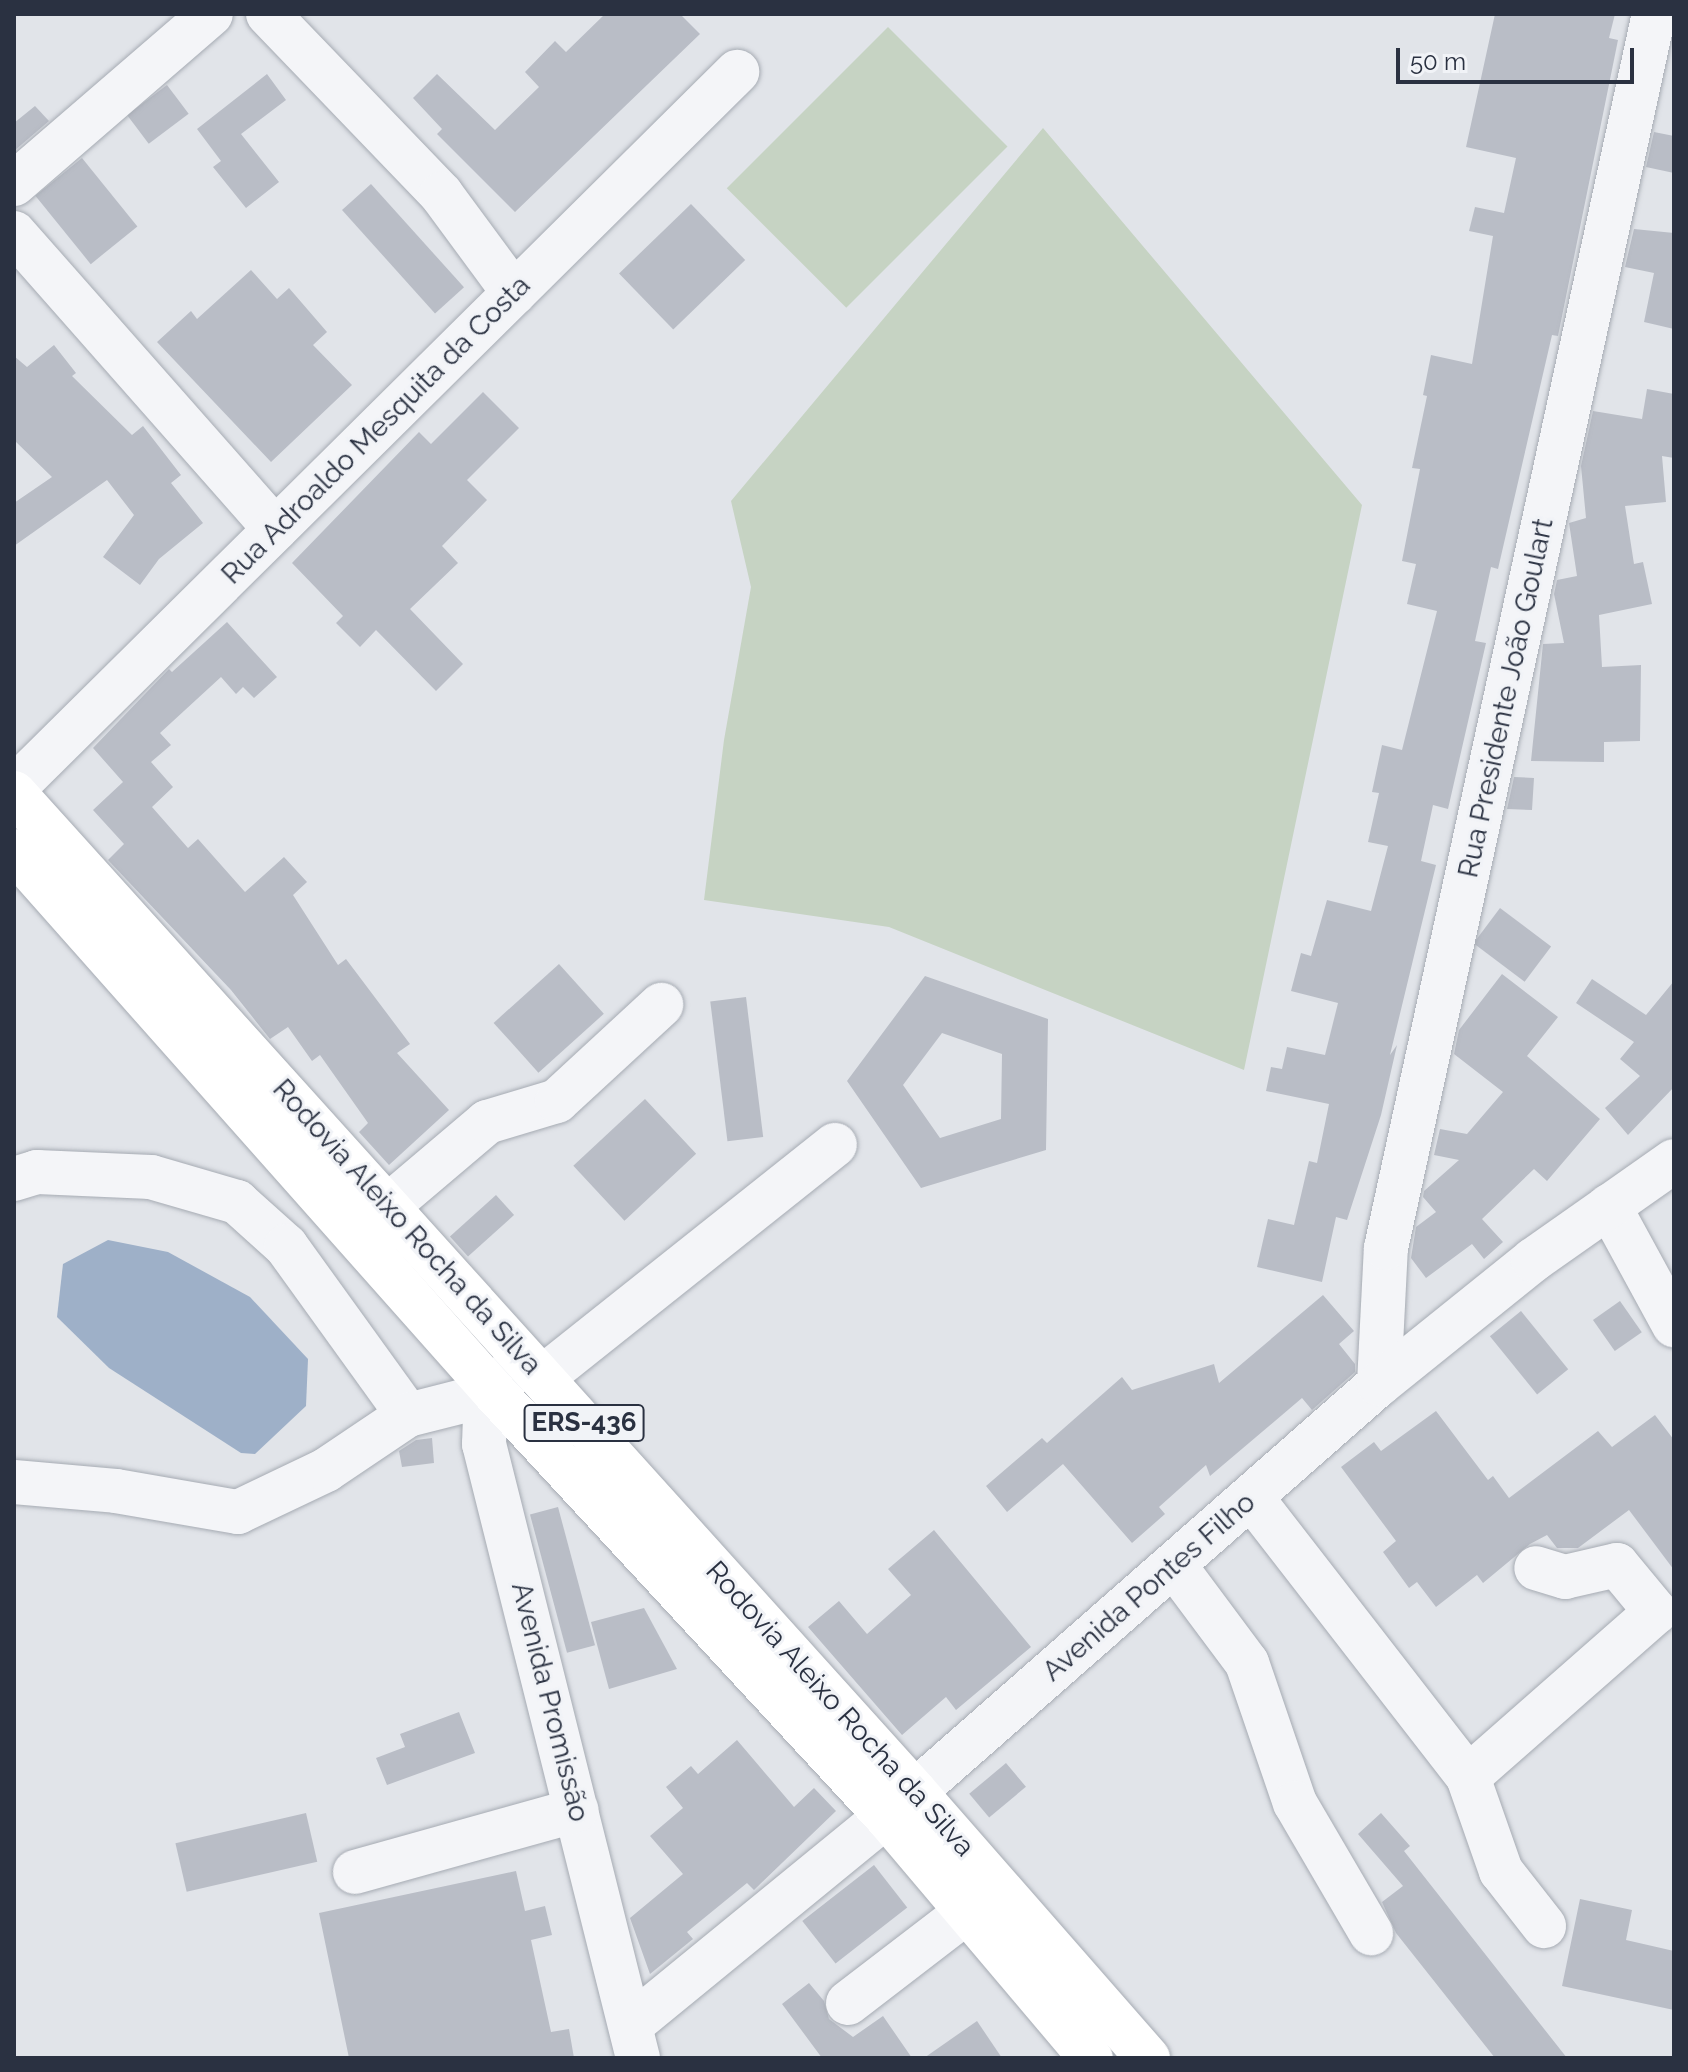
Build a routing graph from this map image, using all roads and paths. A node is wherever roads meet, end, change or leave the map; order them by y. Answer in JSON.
{"nodes":[{"id":1,"x":211,"y":14,"type":"edge"},
{"id":2,"x":268,"y":14,"type":"edge"},
{"id":3,"x":1654,"y":14,"type":"edge"},
{"id":4,"x":737,"y":72,"type":"dead end"},
{"id":5,"x":14,"y":184,"type":"edge"},
{"id":6,"x":14,"y":233,"type":"edge"},
{"id":7,"x":514,"y":293,"type":"junction"},
{"id":8,"x":275,"y":529,"type":"junction"},
{"id":9,"x":14,"y":790,"type":"edge"},
{"id":10,"x":14,"y":851,"type":"edge"},
{"id":11,"x":661,"y":1005,"type":"dead end"},
{"id":12,"x":835,"y":1145,"type":"dead end"},
{"id":13,"x":1674,"y":1161,"type":"edge"},
{"id":14,"x":14,"y":1179,"type":"edge"},
{"id":15,"x":388,"y":1206,"type":"junction"},
{"id":16,"x":1609,"y":1206,"type":"junction"},
{"id":17,"x":1674,"y":1325,"type":"edge"},
{"id":18,"x":533,"y":1366,"type":"junction"},
{"id":19,"x":1379,"y":1384,"type":"junction"},
{"id":20,"x":495,"y":1393,"type":"junction"},
{"id":21,"x":408,"y":1415,"type":"junction"},
{"id":22,"x":14,"y":1482,"type":"edge"},
{"id":23,"x":1251,"y":1497,"type":"junction"},
{"id":24,"x":1174,"y":1565,"type":"junction"},
{"id":25,"x":1536,"y":1568,"type":"dead end"},
{"id":26,"x":1665,"y":1614,"type":"edge"},
{"id":27,"x":1468,"y":1777,"type":"junction"},
{"id":28,"x":901,"y":1804,"type":"junction"},
{"id":29,"x":577,"y":1810,"type":"junction"},
{"id":30,"x":355,"y":1872,"type":"dead end"},
{"id":31,"x":964,"y":1914,"type":"junction"},
{"id":32,"x":1544,"y":1926,"type":"dead end"},
{"id":33,"x":1371,"y":1933,"type":"dead end"},
{"id":34,"x":848,"y":2003,"type":"dead end"},
{"id":35,"x":635,"y":2041,"type":"edge"},
{"id":36,"x":1091,"y":2058,"type":"edge"},
{"id":37,"x":1148,"y":2058,"type":"edge"}],
"edges":[{"from":1,"to":5,"type":"street"},
{"from":2,"to":7,"type":"street"},
{"from":3,"to":19,"type":"street","name":"Rua Presidente João Goulart"},
{"from":4,"to":7,"type":"street","name":"Rua Adroaldo Mesquita da Costa"},
{"from":6,"to":8,"type":"street"},
{"from":7,"to":8,"type":"street","name":"Rua Adroaldo Mesquita da Costa"},
{"from":8,"to":9,"type":"street","name":"Rua Adroaldo Mesquita da Costa"},
{"from":9,"to":15,"type":"main road","name":"Rodovia Aleixo Rocha da Silva","number":"ERS-436"},
{"from":10,"to":20,"type":"main road","name":"Rodovia Aleixo Rocha da Silva","number":"ERS-436"},
{"from":11,"to":15,"type":"street"},
{"from":12,"to":18,"type":"street","name":"Avenida Promissão"},
{"from":13,"to":16,"type":"street","name":"Avenida Pontes Filho"},
{"from":14,"to":21,"type":"street"},
{"from":15,"to":18,"type":"main road","name":"Rodovia Aleixo Rocha da Silva","number":"ERS-436"},
{"from":16,"to":17,"type":"street"},
{"from":16,"to":19,"type":"street","name":"Avenida Pontes Filho"},
{"from":18,"to":20,"type":"street","name":"Avenida Promissão"},
{"from":18,"to":28,"type":"main road","name":"Rodovia Aleixo Rocha da Silva","number":"ERS-436"},
{"from":19,"to":23,"type":"street","name":"Avenida Pontes Filho"},
{"from":20,"to":21,"type":"street"},
{"from":20,"to":28,"type":"main road","name":"Rodovia Aleixo Rocha da Silva","number":"ERS-436"},
{"from":20,"to":29,"type":"street","name":"Avenida Promissão"},
{"from":21,"to":22,"type":"street"},
{"from":23,"to":24,"type":"street","name":"Avenida Pontes Filho"},
{"from":23,"to":27,"type":"street"},
{"from":24,"to":28,"type":"street","name":"Avenida Pontes Filho"},
{"from":24,"to":33,"type":"street"},
{"from":25,"to":26,"type":"street"},
{"from":26,"to":27,"type":"street"},
{"from":27,"to":32,"type":"street"},
{"from":28,"to":31,"type":"main road","name":"Rodovia Aleixo Rocha da Silva","number":"ERS-436"},
{"from":28,"to":35,"type":"street","name":"Avenida Pontes Filho"},
{"from":28,"to":37,"type":"main road","name":"Rodovia Aleixo Rocha da Silva","number":"ERS-436"},
{"from":29,"to":30,"type":"street"},
{"from":29,"to":35,"type":"street","name":"Avenida Promissão"},
{"from":31,"to":34,"type":"street"},
{"from":31,"to":36,"type":"main road","name":"Rodovia Aleixo Rocha da Silva","number":"ERS-436"}]}
